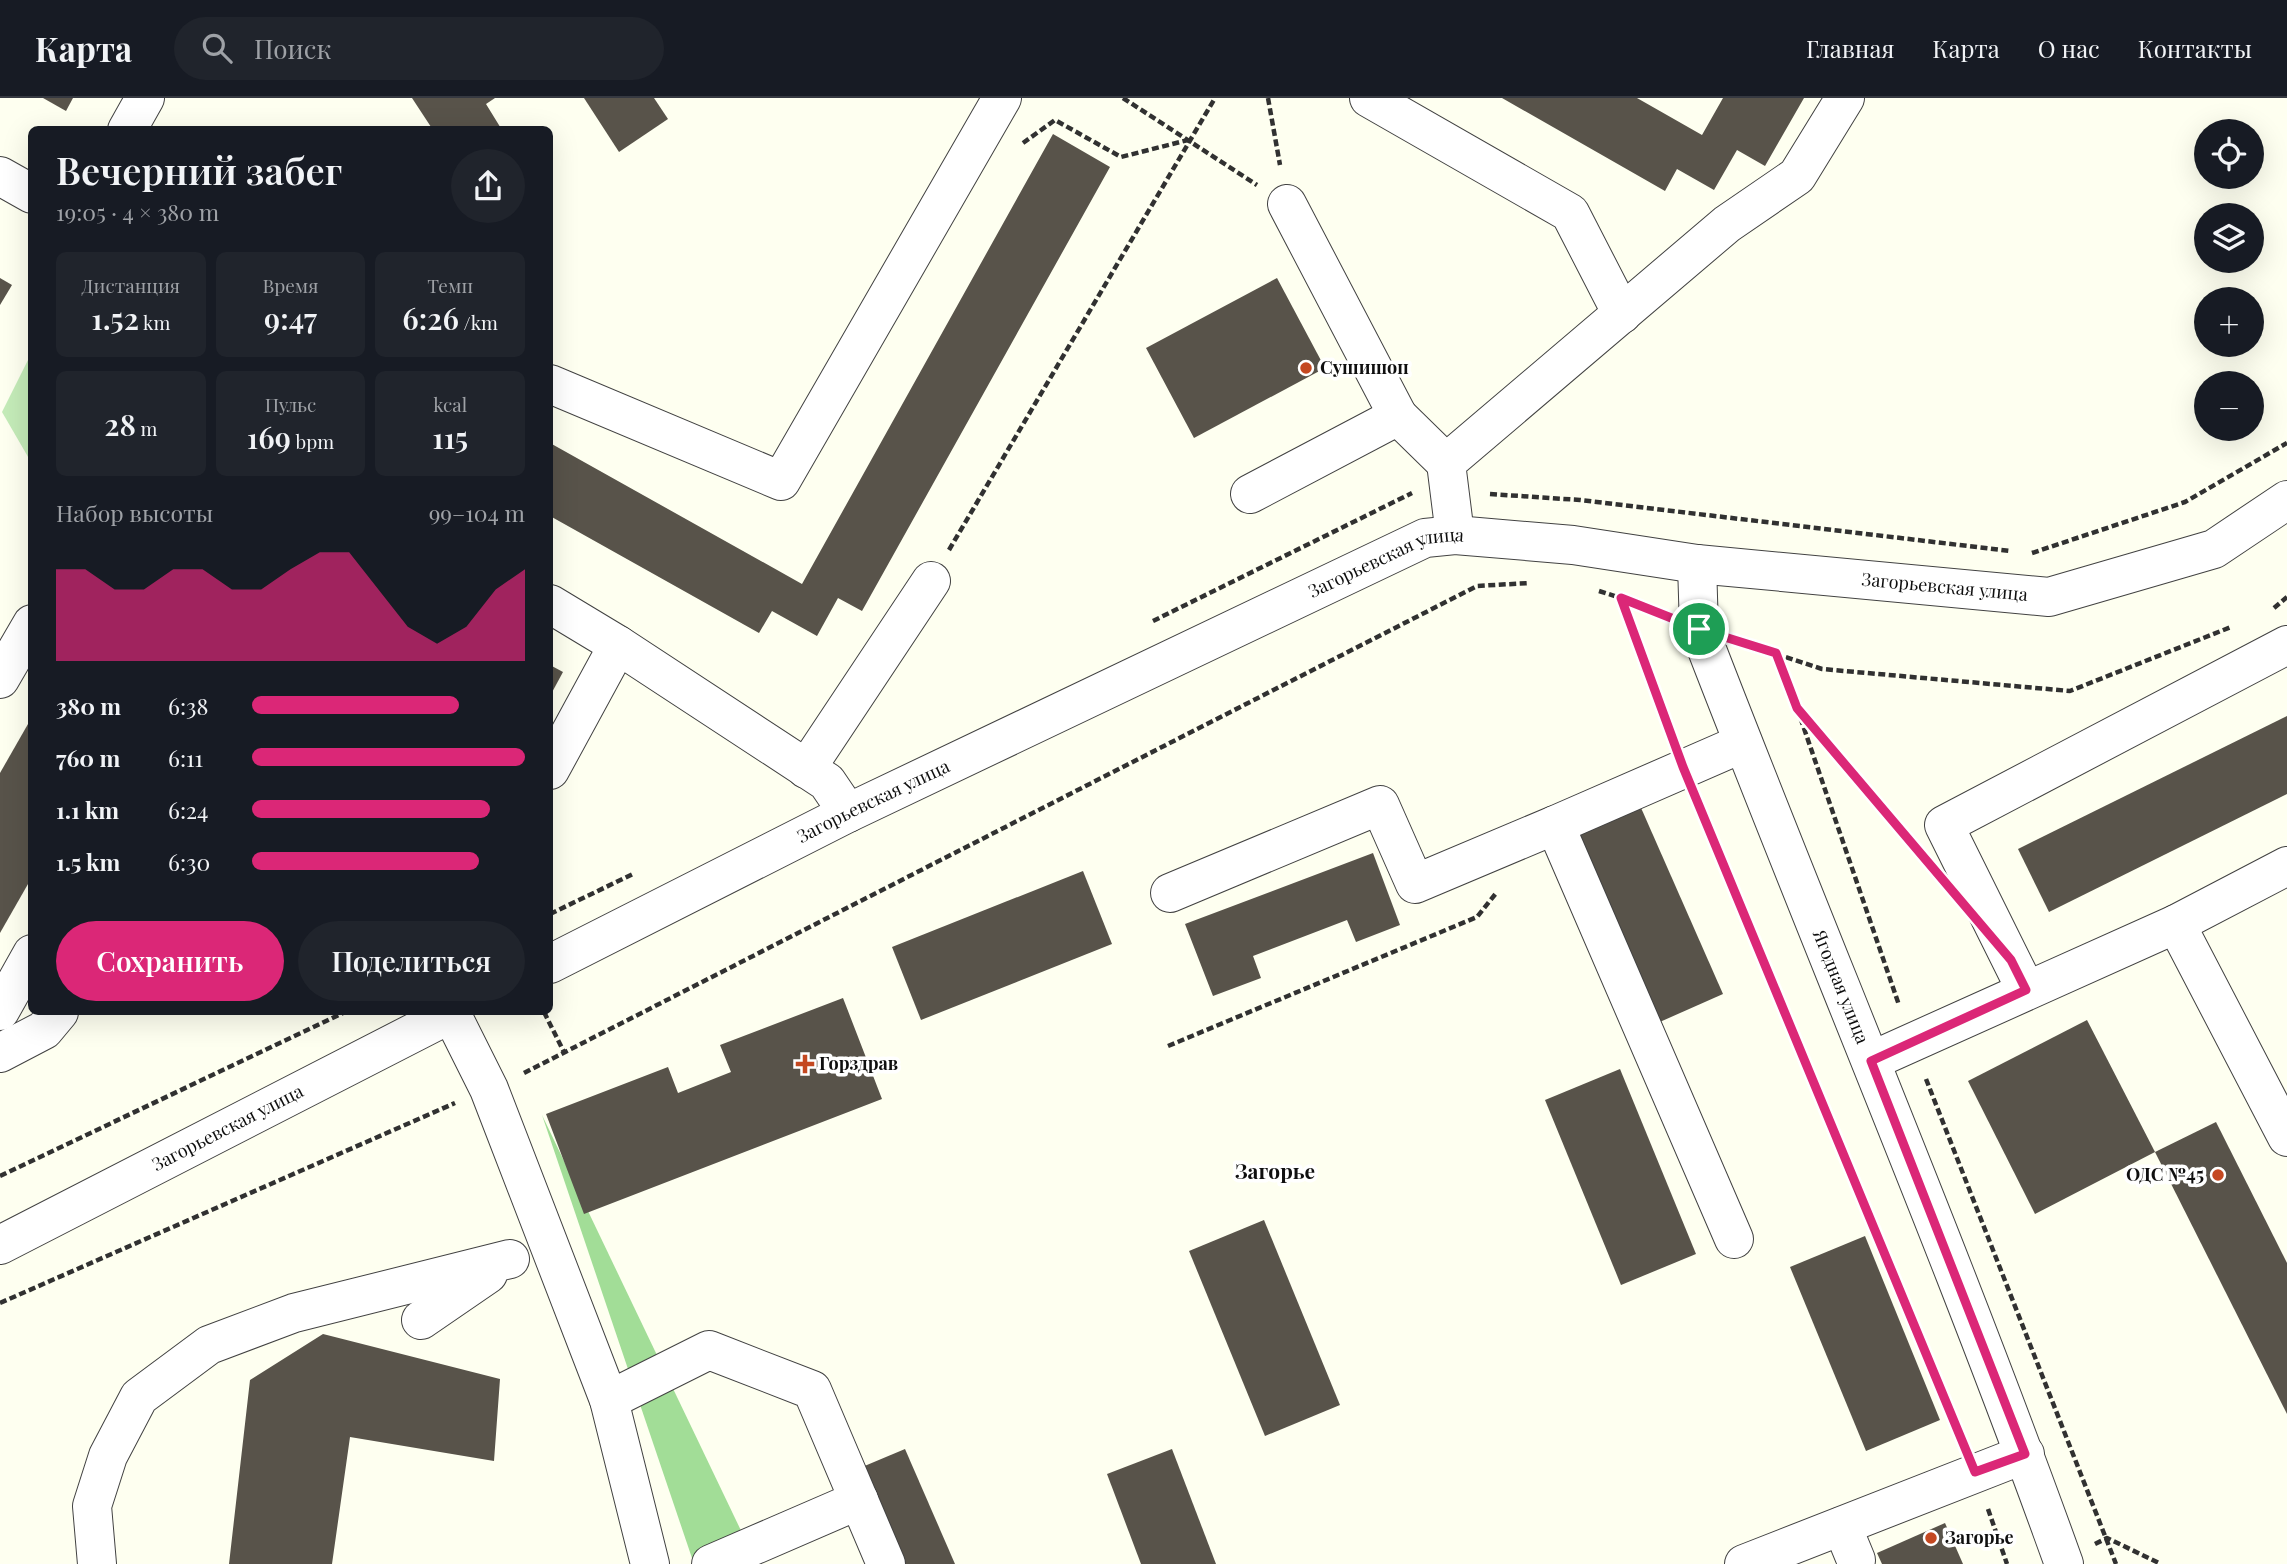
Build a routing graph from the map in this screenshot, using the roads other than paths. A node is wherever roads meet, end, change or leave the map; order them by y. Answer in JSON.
{"nodes":[{"id":1,"x":145,"y":98,"type":"edge"},
{"id":2,"x":1369,"y":98,"type":"edge"},
{"id":3,"x":1845,"y":98,"type":"edge"},
{"id":4,"x":994,"y":112,"type":"edge"},
{"id":5,"x":129,"y":126,"type":"edge"},
{"id":6,"x":0,"y":176,"type":"edge"},
{"id":7,"x":28,"y":192,"type":"edge"},
{"id":8,"x":1287,"y":204,"type":"road end"},
{"id":9,"x":1622,"y":314,"type":"junction"},
{"id":10,"x":553,"y":385,"type":"edge"},
{"id":11,"x":1398,"y":416,"type":"junction"},
{"id":12,"x":1446,"y":463,"type":"junction"},
{"id":13,"x":1250,"y":494,"type":"dead end"},
{"id":14,"x":2287,"y":500,"type":"edge"},
{"id":15,"x":1455,"y":535,"type":"junction"},
{"id":16,"x":1697,"y":564,"type":"junction"},
{"id":17,"x":931,"y":581,"type":"road end"},
{"id":18,"x":553,"y":606,"type":"edge"},
{"id":19,"x":28,"y":631,"type":"edge"},
{"id":20,"x":618,"y":645,"type":"junction"},
{"id":21,"x":2287,"y":645,"type":"edge"},
{"id":22,"x":0,"y":679,"type":"edge"},
{"id":23,"x":1743,"y":743,"type":"junction"},
{"id":24,"x":553,"y":764,"type":"edge"},
{"id":25,"x":806,"y":769,"type":"junction"},
{"id":26,"x":848,"y":813,"type":"junction"},
{"id":27,"x":1555,"y":825,"type":"junction"},
{"id":28,"x":2287,"y":866,"type":"edge"},
{"id":29,"x":1170,"y":893,"type":"dead end"},
{"id":30,"x":2176,"y":925,"type":"junction"},
{"id":31,"x":28,"y":961,"type":"edge"},
{"id":32,"x":553,"y":962,"type":"edge"},
{"id":33,"x":2026,"y":990,"type":"junction"},
{"id":34,"x":0,"y":1011,"type":"edge"},
{"id":35,"x":56,"y":1015,"type":"edge"},
{"id":36,"x":446,"y":1015,"type":"edge"},
{"id":37,"x":453,"y":1015,"type":"edge"},
{"id":38,"x":0,"y":1053,"type":"edge"},
{"id":39,"x":1871,"y":1061,"type":"junction"},
{"id":40,"x":2287,"y":1137,"type":"edge"},
{"id":41,"x":545,"y":1234,"type":"junction"},
{"id":42,"x":1734,"y":1238,"type":"dead end"},
{"id":43,"x":0,"y":1245,"type":"edge"},
{"id":44,"x":510,"y":1259,"type":"junction"},
{"id":45,"x":421,"y":1320,"type":"dead end"},
{"id":46,"x":608,"y":1400,"type":"junction"},
{"id":47,"x":2025,"y":1454,"type":"junction"},
{"id":48,"x":859,"y":1500,"type":"junction"},
{"id":49,"x":1842,"y":1526,"type":"junction"},
{"id":50,"x":729,"y":1560,"type":"edge"},
{"id":51,"x":1856,"y":1560,"type":"dead end"},
{"id":52,"x":97,"y":1564,"type":"edge"},
{"id":53,"x":650,"y":1564,"type":"edge"},
{"id":54,"x":886,"y":1564,"type":"edge"},
{"id":55,"x":1744,"y":1564,"type":"edge"},
{"id":56,"x":2064,"y":1564,"type":"edge"}],
"edges":[{"from":1,"to":5,"type":"street"},
{"from":2,"to":9,"type":"street"},
{"from":3,"to":9,"type":"street"},
{"from":4,"to":10,"type":"street"},
{"from":6,"to":7,"type":"street"},
{"from":8,"to":11,"type":"street"},
{"from":9,"to":12,"type":"street"},
{"from":11,"to":12,"type":"street"},
{"from":11,"to":13,"type":"street"},
{"from":12,"to":15,"type":"street"},
{"from":14,"to":16,"type":"street","name":"Загорьевская улица"},
{"from":15,"to":16,"type":"street","name":"Загорьевская улица"},
{"from":15,"to":26,"type":"street","name":"Загорьевская улица"},
{"from":16,"to":23,"type":"street","name":"Ягодная улица"},
{"from":17,"to":25,"type":"street"},
{"from":18,"to":20,"type":"street"},
{"from":19,"to":22,"type":"street"},
{"from":20,"to":24,"type":"street"},
{"from":20,"to":25,"type":"street"},
{"from":21,"to":33,"type":"street"},
{"from":23,"to":27,"type":"street"},
{"from":23,"to":39,"type":"street","name":"Ягодная улица"},
{"from":25,"to":26,"type":"street"},
{"from":26,"to":32,"type":"street","name":"Загорьевская улица"},
{"from":27,"to":29,"type":"street"},
{"from":27,"to":42,"type":"street"},
{"from":28,"to":30,"type":"street"},
{"from":30,"to":33,"type":"street"},
{"from":30,"to":40,"type":"street"},
{"from":31,"to":34,"type":"street"},
{"from":33,"to":39,"type":"street"},
{"from":35,"to":38,"type":"street"},
{"from":36,"to":43,"type":"street","name":"Загорьевская улица"},
{"from":37,"to":41,"type":"street"},
{"from":39,"to":47,"type":"street","name":"Ягодная улица"},
{"from":41,"to":44,"type":"street"},
{"from":41,"to":46,"type":"street"},
{"from":44,"to":45,"type":"street"},
{"from":44,"to":52,"type":"street"},
{"from":46,"to":48,"type":"street"},
{"from":46,"to":53,"type":"street"},
{"from":47,"to":49,"type":"street"},
{"from":47,"to":56,"type":"street","name":"Ягодная улица"},
{"from":48,"to":50,"type":"street"},
{"from":48,"to":54,"type":"street"},
{"from":49,"to":51,"type":"street"},
{"from":49,"to":55,"type":"street"}]}
